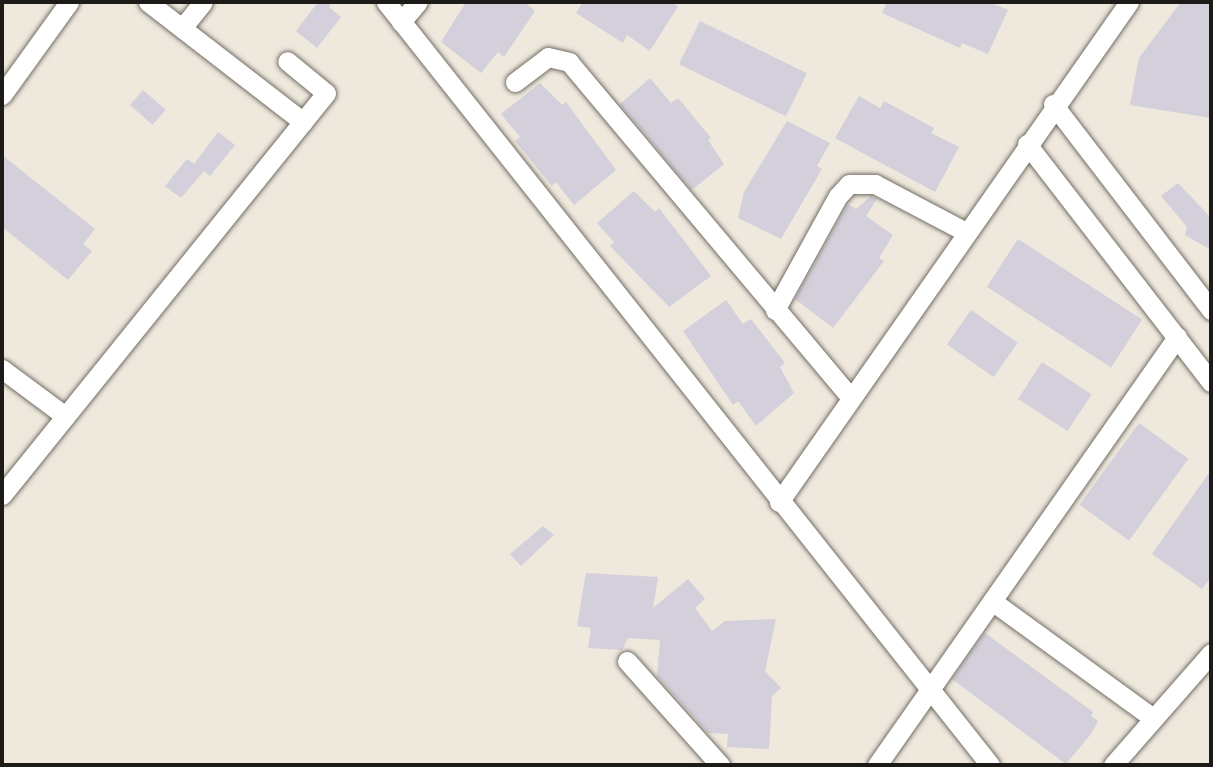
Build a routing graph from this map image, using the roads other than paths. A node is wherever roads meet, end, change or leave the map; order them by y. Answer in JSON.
{"nodes":[{"id":1,"x":69,"y":2,"type":"edge"},
{"id":2,"x":148,"y":2,"type":"edge"},
{"id":3,"x":203,"y":2,"type":"edge"},
{"id":4,"x":386,"y":2,"type":"edge"},
{"id":5,"x":418,"y":2,"type":"edge"},
{"id":6,"x":1129,"y":2,"type":"edge"},
{"id":7,"x":401,"y":22,"type":"junction"},
{"id":8,"x":182,"y":29,"type":"junction"},
{"id":9,"x":287,"y":61,"type":"dead end"},
{"id":10,"x":515,"y":82,"type":"dead end"},
{"id":11,"x":2,"y":95,"type":"edge"},
{"id":12,"x":1053,"y":104,"type":"junction"},
{"id":13,"x":303,"y":122,"type":"junction"},
{"id":14,"x":1027,"y":144,"type":"junction"},
{"id":15,"x":965,"y":232,"type":"junction"},
{"id":16,"x":775,"y":310,"type":"junction"},
{"id":17,"x":1211,"y":310,"type":"edge"},
{"id":18,"x":1177,"y":337,"type":"junction"},
{"id":19,"x":2,"y":369,"type":"edge"},
{"id":20,"x":1211,"y":382,"type":"edge"},
{"id":21,"x":850,"y":397,"type":"junction"},
{"id":22,"x":65,"y":416,"type":"junction"},
{"id":23,"x":3,"y":489,"type":"edge"},
{"id":24,"x":779,"y":502,"type":"junction"},
{"id":25,"x":992,"y":601,"type":"junction"},
{"id":26,"x":1211,"y":653,"type":"edge"},
{"id":27,"x":626,"y":661,"type":"dead end"},
{"id":28,"x":928,"y":690,"type":"junction"},
{"id":29,"x":1153,"y":718,"type":"junction"},
{"id":30,"x":720,"y":765,"type":"edge"},
{"id":31,"x":877,"y":765,"type":"edge"},
{"id":32,"x":990,"y":765,"type":"edge"},
{"id":33,"x":1113,"y":765,"type":"edge"}],
"edges":[{"from":1,"to":11,"type":"street"},
{"from":2,"to":8,"type":"street"},
{"from":3,"to":8,"type":"street"},
{"from":4,"to":7,"type":"street"},
{"from":5,"to":7,"type":"street"},
{"from":6,"to":12,"type":"street"},
{"from":7,"to":24,"type":"street"},
{"from":8,"to":13,"type":"street"},
{"from":9,"to":13,"type":"street"},
{"from":10,"to":16,"type":"street"},
{"from":12,"to":14,"type":"street"},
{"from":12,"to":17,"type":"street"},
{"from":13,"to":22,"type":"street"},
{"from":14,"to":15,"type":"street"},
{"from":14,"to":18,"type":"street"},
{"from":15,"to":16,"type":"street"},
{"from":15,"to":21,"type":"street"},
{"from":16,"to":21,"type":"street"},
{"from":18,"to":20,"type":"street"},
{"from":18,"to":25,"type":"street"},
{"from":19,"to":22,"type":"street"},
{"from":21,"to":24,"type":"street"},
{"from":22,"to":23,"type":"street"},
{"from":24,"to":28,"type":"street"},
{"from":25,"to":28,"type":"street"},
{"from":25,"to":29,"type":"street"},
{"from":26,"to":29,"type":"street"},
{"from":27,"to":30,"type":"street"},
{"from":28,"to":31,"type":"street"},
{"from":28,"to":32,"type":"street"},
{"from":29,"to":33,"type":"street"}]}
